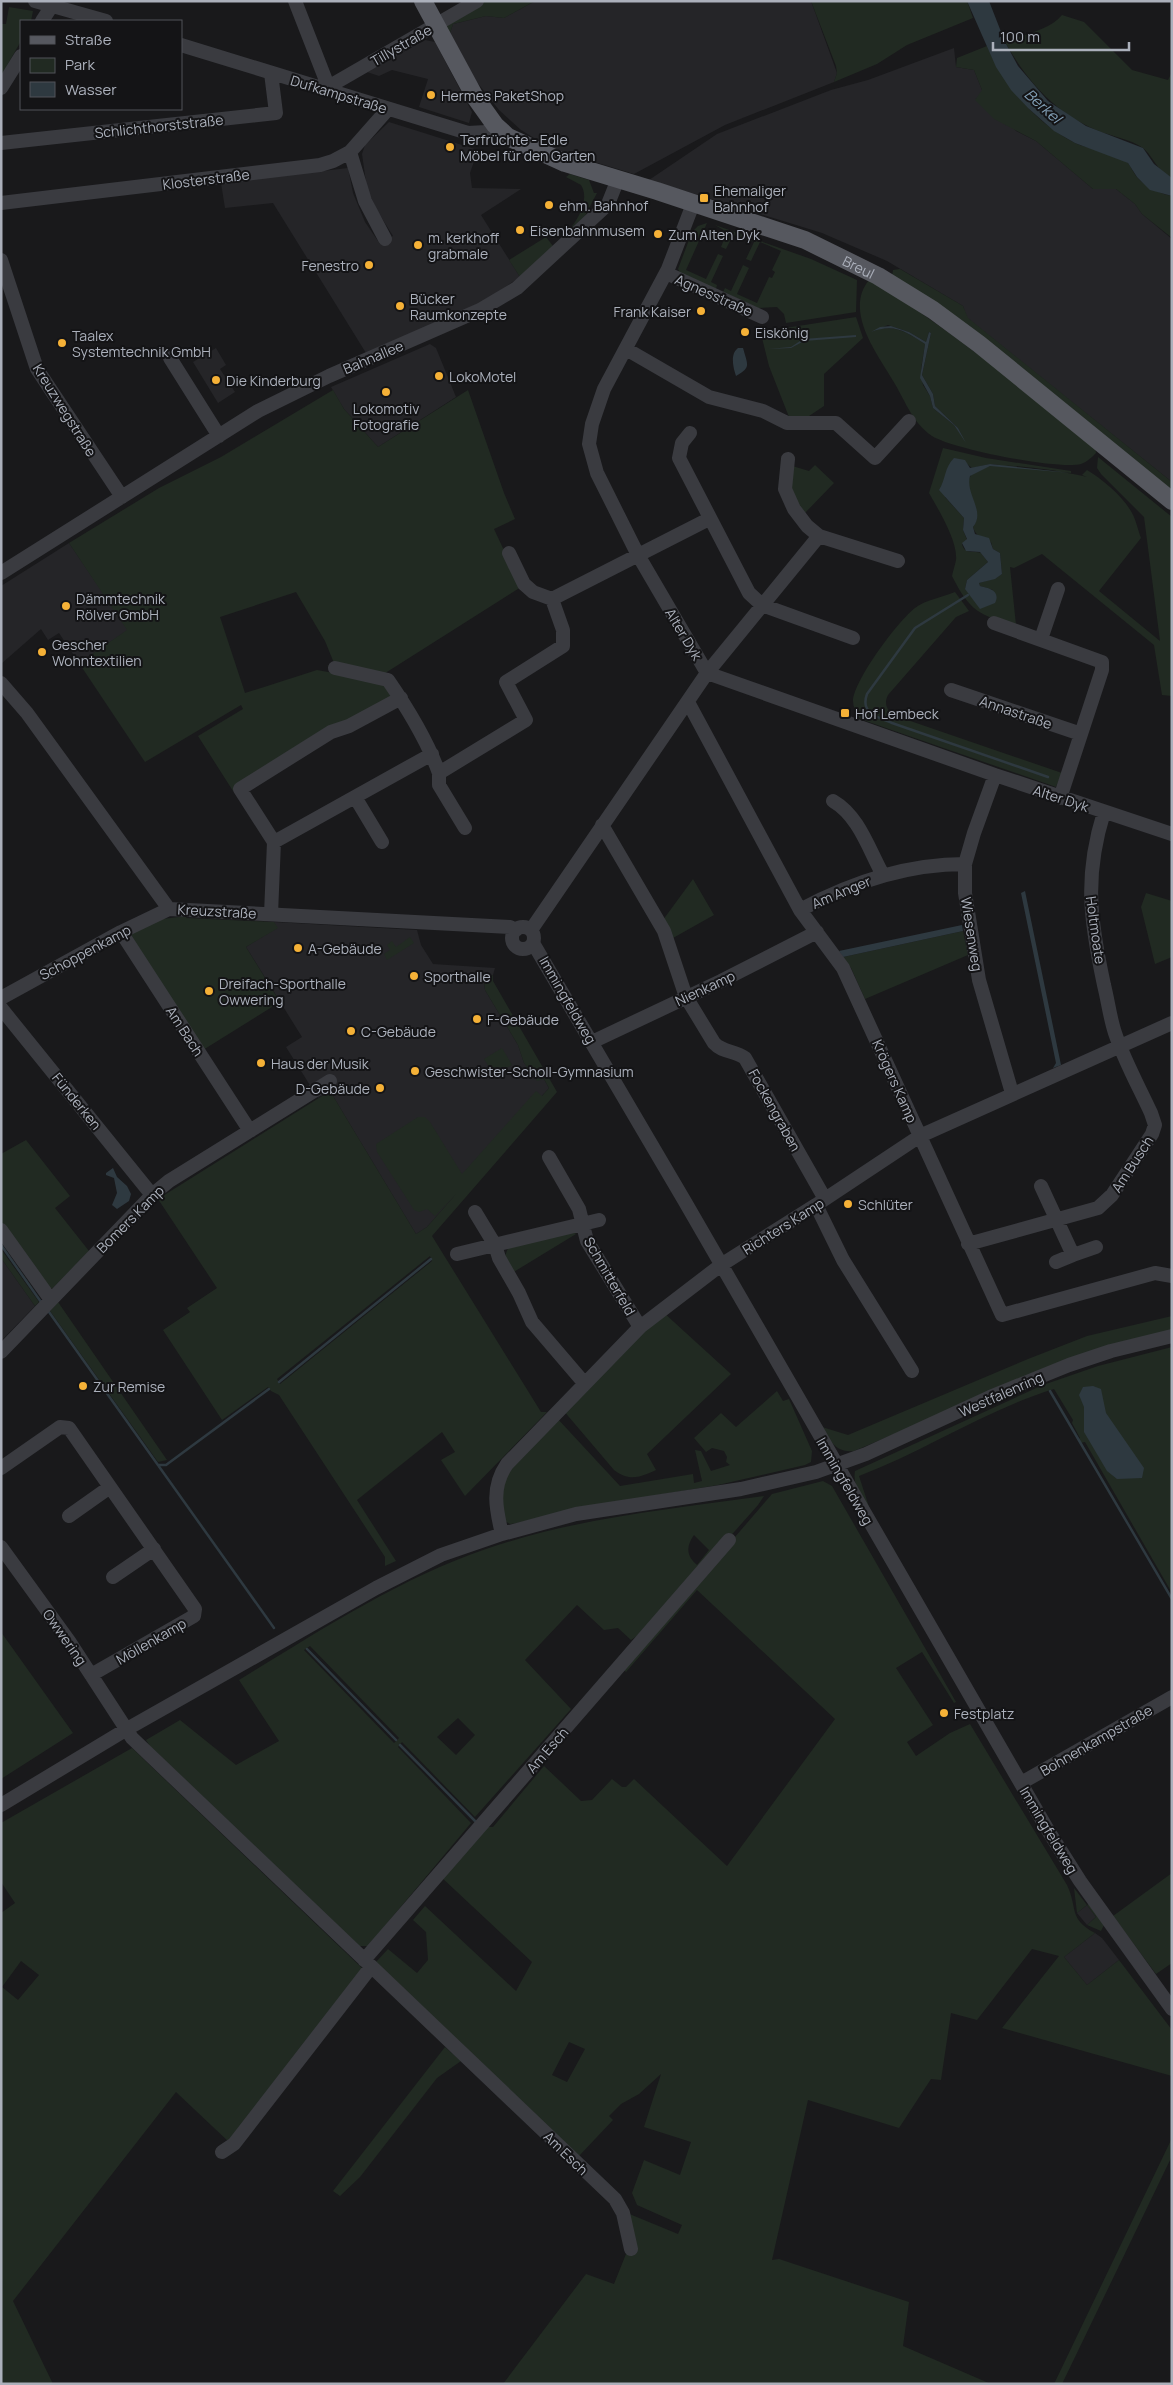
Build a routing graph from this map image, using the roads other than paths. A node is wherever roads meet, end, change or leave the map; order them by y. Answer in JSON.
{"nodes":[{"id":1,"x":35,"y":1,"type":"edge"},
{"id":2,"x":296,"y":1,"type":"edge"},
{"id":3,"x":423,"y":1,"type":"edge"},
{"id":4,"x":477,"y":1,"type":"edge"},
{"id":5,"x":55,"y":3,"type":"edge"},
{"id":6,"x":43,"y":20,"type":"edge"},
{"id":7,"x":103,"y":20,"type":"edge"},
{"id":8,"x":436,"y":25,"type":"junction"},
{"id":9,"x":182,"y":45,"type":"edge"},
{"id":10,"x":20,"y":58,"type":"edge"},
{"id":11,"x":271,"y":73,"type":"junction"},
{"id":12,"x":1,"y":88,"type":"edge"},
{"id":13,"x":327,"y":90,"type":"junction"},
{"id":14,"x":388,"y":109,"type":"junction"},
{"id":15,"x":496,"y":125,"type":"junction"},
{"id":16,"x":1,"y":143,"type":"edge"},
{"id":17,"x":350,"y":152,"type":"junction"},
{"id":18,"x":618,"y":179,"type":"junction"},
{"id":19,"x":1,"y":203,"type":"edge"},
{"id":20,"x":693,"y":204,"type":"junction"},
{"id":21,"x":385,"y":239,"type":"dead end"},
{"id":22,"x":1,"y":260,"type":"edge"},
{"id":23,"x":666,"y":273,"type":"junction"},
{"id":24,"x":762,"y":316,"type":"dead end"},
{"id":25,"x":626,"y":349,"type":"junction"},
{"id":26,"x":170,"y":358,"type":"dead end"},
{"id":27,"x":909,"y":421,"type":"dead end"},
{"id":28,"x":690,"y":433,"type":"dead end"},
{"id":29,"x":219,"y":436,"type":"junction"},
{"id":30,"x":788,"y":459,"type":"dead end"},
{"id":31,"x":122,"y":497,"type":"junction"},
{"id":32,"x":1172,"y":501,"type":"edge"},
{"id":33,"x":709,"y":519,"type":"junction"},
{"id":34,"x":819,"y":536,"type":"junction"},
{"id":35,"x":509,"y":553,"type":"dead end"},
{"id":36,"x":638,"y":555,"type":"junction"},
{"id":37,"x":898,"y":561,"type":"dead end"},
{"id":38,"x":1,"y":573,"type":"edge"},
{"id":39,"x":1058,"y":589,"type":"dead end"},
{"id":40,"x":552,"y":599,"type":"junction"},
{"id":41,"x":762,"y":605,"type":"junction"},
{"id":42,"x":994,"y":623,"type":"dead end"},
{"id":43,"x":853,"y":638,"type":"dead end"},
{"id":44,"x":1041,"y":639,"type":"junction"},
{"id":45,"x":335,"y":668,"type":"dead end"},
{"id":46,"x":707,"y":673,"type":"junction"},
{"id":47,"x":1,"y":683,"type":"edge"},
{"id":48,"x":951,"y":690,"type":"dead end"},
{"id":49,"x":401,"y":698,"type":"junction"},
{"id":50,"x":688,"y":702,"type":"junction"},
{"id":51,"x":1081,"y":734,"type":"junction"},
{"id":52,"x":432,"y":754,"type":"junction"},
{"id":53,"x":439,"y":773,"type":"junction"},
{"id":54,"x":995,"y":775,"type":"junction"},
{"id":55,"x":355,"y":797,"type":"junction"},
{"id":56,"x":1060,"y":798,"type":"junction"},
{"id":57,"x":833,"y":801,"type":"dead end"},
{"id":58,"x":1104,"y":812,"type":"junction"},
{"id":59,"x":602,"y":824,"type":"junction"},
{"id":60,"x":464,"y":828,"type":"dead end"},
{"id":61,"x":1172,"y":834,"type":"edge"},
{"id":62,"x":274,"y":842,"type":"junction"},
{"id":63,"x":382,"y":842,"type":"dead end"},
{"id":64,"x":965,"y":864,"type":"junction"},
{"id":65,"x":883,"y":875,"type":"junction"},
{"id":66,"x":169,"y":909,"type":"junction"},
{"id":67,"x":800,"y":910,"type":"junction"},
{"id":68,"x":271,"y":914,"type":"junction"},
{"id":69,"x":516,"y":930,"type":"junction"},
{"id":70,"x":121,"y":932,"type":"junction"},
{"id":71,"x":817,"y":932,"type":"junction"},
{"id":72,"x":532,"y":937,"type":"junction"},
{"id":73,"x":686,"y":997,"type":"junction"},
{"id":74,"x":1,"y":998,"type":"edge"},
{"id":75,"x":1,"y":1008,"type":"edge"},
{"id":76,"x":1172,"y":1023,"type":"edge"},
{"id":77,"x":592,"y":1042,"type":"junction"},
{"id":78,"x":1122,"y":1047,"type":"junction"},
{"id":79,"x":330,"y":1080,"type":"dead end"},
{"id":80,"x":1012,"y":1093,"type":"junction"},
{"id":81,"x":250,"y":1131,"type":"junction"},
{"id":82,"x":920,"y":1136,"type":"junction"},
{"id":83,"x":550,"y":1157,"type":"dead end"},
{"id":84,"x":1040,"y":1186,"type":"dead end"},
{"id":85,"x":152,"y":1195,"type":"junction"},
{"id":86,"x":821,"y":1202,"type":"junction"},
{"id":87,"x":475,"y":1212,"type":"dead end"},
{"id":88,"x":599,"y":1220,"type":"dead end"},
{"id":89,"x":1056,"y":1220,"type":"junction"},
{"id":90,"x":583,"y":1224,"type":"junction"},
{"id":91,"x":1,"y":1230,"type":"edge"},
{"id":92,"x":968,"y":1244,"type":"junction"},
{"id":93,"x":495,"y":1245,"type":"junction"},
{"id":94,"x":1096,"y":1247,"type":"dead end"},
{"id":95,"x":457,"y":1254,"type":"dead end"},
{"id":96,"x":1073,"y":1255,"type":"junction"},
{"id":97,"x":1056,"y":1262,"type":"dead end"},
{"id":98,"x":721,"y":1265,"type":"junction"},
{"id":99,"x":1172,"y":1276,"type":"edge"},
{"id":100,"x":51,"y":1300,"type":"junction"},
{"id":101,"x":640,"y":1327,"type":"junction"},
{"id":102,"x":1172,"y":1336,"type":"edge"},
{"id":103,"x":2,"y":1350,"type":"edge"},
{"id":104,"x":912,"y":1371,"type":"dead end"},
{"id":105,"x":585,"y":1384,"type":"junction"},
{"id":106,"x":836,"y":1465,"type":"junction"},
{"id":107,"x":1,"y":1468,"type":"edge"},
{"id":108,"x":110,"y":1487,"type":"junction"},
{"id":109,"x":69,"y":1516,"type":"dead end"},
{"id":110,"x":502,"y":1534,"type":"junction"},
{"id":111,"x":730,"y":1540,"type":"dead end"},
{"id":112,"x":1,"y":1547,"type":"edge"},
{"id":113,"x":154,"y":1549,"type":"junction"},
{"id":114,"x":113,"y":1577,"type":"dead end"},
{"id":115,"x":91,"y":1675,"type":"junction"},
{"id":116,"x":1172,"y":1697,"type":"edge"},
{"id":117,"x":127,"y":1729,"type":"junction"},
{"id":118,"x":1021,"y":1783,"type":"junction"},
{"id":119,"x":1,"y":1805,"type":"edge"},
{"id":120,"x":367,"y":1964,"type":"junction"},
{"id":121,"x":1172,"y":2009,"type":"edge"},
{"id":122,"x":222,"y":2152,"type":"dead end"},
{"id":123,"x":631,"y":2249,"type":"dead end"}],
"edges":[{"from":1,"to":5,"type":"street"},
{"from":2,"to":13,"type":"street"},
{"from":3,"to":8,"type":"main road","name":"Breul"},
{"from":4,"to":8,"type":"street","name":"Tillystraße"},
{"from":5,"to":6,"type":"street"},
{"from":5,"to":7,"type":"street"},
{"from":8,"to":13,"type":"street","name":"Tillystraße"},
{"from":8,"to":15,"type":"main road","name":"Breul"},
{"from":9,"to":11,"type":"street","name":"Dufkampstraße"},
{"from":10,"to":12,"type":"street"},
{"from":11,"to":13,"type":"street","name":"Dufkampstraße"},
{"from":11,"to":16,"type":"street","name":"Schlichthorststraße"},
{"from":13,"to":14,"type":"street","name":"Dufkampstraße"},
{"from":14,"to":15,"type":"street","name":"Dufkampstraße"},
{"from":14,"to":17,"type":"street","name":"Klosterstraße"},
{"from":15,"to":18,"type":"main road","name":"Breul"},
{"from":17,"to":19,"type":"street","name":"Klosterstraße"},
{"from":17,"to":21,"type":"street"},
{"from":18,"to":20,"type":"main road","name":"Breul"},
{"from":18,"to":29,"type":"street","name":"Bahnallee"},
{"from":20,"to":23,"type":"street","name":"Alter Dyk"},
{"from":20,"to":32,"type":"main road","name":"Breul"},
{"from":22,"to":31,"type":"street","name":"Kreuzwegstraße"},
{"from":23,"to":24,"type":"street","name":"Agnesstraße"},
{"from":23,"to":25,"type":"street","name":"Alter Dyk"},
{"from":25,"to":27,"type":"street"},
{"from":25,"to":36,"type":"street","name":"Alter Dyk"},
{"from":26,"to":29,"type":"street"},
{"from":28,"to":33,"type":"street"},
{"from":29,"to":31,"type":"street","name":"Bahnallee"},
{"from":30,"to":34,"type":"street"},
{"from":31,"to":38,"type":"street","name":"Bahnallee"},
{"from":33,"to":36,"type":"street"},
{"from":33,"to":41,"type":"street"},
{"from":34,"to":37,"type":"street"},
{"from":34,"to":41,"type":"street"},
{"from":35,"to":40,"type":"street"},
{"from":36,"to":40,"type":"street"},
{"from":36,"to":46,"type":"street","name":"Alter Dyk"},
{"from":39,"to":44,"type":"street"},
{"from":40,"to":53,"type":"street"},
{"from":41,"to":43,"type":"street"},
{"from":41,"to":46,"type":"street"},
{"from":42,"to":44,"type":"street"},
{"from":44,"to":51,"type":"street"},
{"from":45,"to":49,"type":"street"},
{"from":46,"to":50,"type":"street"},
{"from":46,"to":54,"type":"street","name":"Alter Dyk"},
{"from":47,"to":66,"type":"street","name":"Kreuzstraße"},
{"from":48,"to":51,"type":"street","name":"Annastraße"},
{"from":49,"to":52,"type":"street"},
{"from":49,"to":62,"type":"street"},
{"from":50,"to":59,"type":"street"},
{"from":50,"to":67,"type":"street","name":"Krögers Kamp"},
{"from":51,"to":56,"type":"street"},
{"from":52,"to":53,"type":"street"},
{"from":52,"to":55,"type":"street"},
{"from":53,"to":60,"type":"street"},
{"from":54,"to":56,"type":"street","name":"Alter Dyk"},
{"from":54,"to":64,"type":"street","name":"Wiesenweg"},
{"from":55,"to":62,"type":"street"},
{"from":55,"to":63,"type":"street"},
{"from":56,"to":58,"type":"street","name":"Alter Dyk"},
{"from":57,"to":65,"type":"street","name":"Am Anger"},
{"from":58,"to":61,"type":"street","name":"Alter Dyk"},
{"from":58,"to":78,"type":"street","name":"Holtmoate"},
{"from":59,"to":72,"type":"street"},
{"from":59,"to":73,"type":"street","name":"Fockengraben"},
{"from":62,"to":68,"type":"street"},
{"from":64,"to":65,"type":"street","name":"Am Anger"},
{"from":64,"to":80,"type":"street","name":"Wiesenweg"},
{"from":65,"to":67,"type":"street","name":"Am Anger"},
{"from":66,"to":68,"type":"street","name":"Kreuzstraße"},
{"from":66,"to":70,"type":"street","name":"Schoppenkamp"},
{"from":67,"to":71,"type":"street","name":"Krögers Kamp"},
{"from":68,"to":69,"type":"street","name":"Kreuzstraße"},
{"from":69,"to":72,"type":"street"},
{"from":69,"to":72,"type":"street"},
{"from":70,"to":74,"type":"street","name":"Schoppenkamp"},
{"from":70,"to":81,"type":"street","name":"Am Bach"},
{"from":71,"to":73,"type":"street","name":"Nienkamp"},
{"from":71,"to":82,"type":"street","name":"Krögers Kamp"},
{"from":72,"to":77,"type":"street","name":"Immingfeldweg"},
{"from":73,"to":77,"type":"street","name":"Nienkamp"},
{"from":73,"to":86,"type":"street","name":"Fockengraben"},
{"from":75,"to":85,"type":"street","name":"Fünderken"},
{"from":76,"to":78,"type":"street","name":"Richters Kamp"},
{"from":77,"to":98,"type":"street","name":"Immingfeldweg"},
{"from":78,"to":80,"type":"street","name":"Richters Kamp"},
{"from":78,"to":89,"type":"street","name":"Am Busch"},
{"from":79,"to":81,"type":"street","name":"Bomers Kamp"},
{"from":80,"to":82,"type":"street","name":"Richters Kamp"},
{"from":81,"to":85,"type":"street","name":"Bomers Kamp"},
{"from":82,"to":86,"type":"street","name":"Richters Kamp"},
{"from":82,"to":92,"type":"street","name":"Krögers Kamp"},
{"from":83,"to":90,"type":"street","name":"Schmitterfeld"},
{"from":84,"to":89,"type":"street"},
{"from":85,"to":100,"type":"street","name":"Bomers Kamp"},
{"from":86,"to":98,"type":"street","name":"Richters Kamp"},
{"from":86,"to":104,"type":"street","name":"Fockengraben"},
{"from":87,"to":93,"type":"street"},
{"from":88,"to":90,"type":"street","name":"Schmitterfeld"},
{"from":89,"to":92,"type":"street","name":"Am Busch"},
{"from":89,"to":96,"type":"street"},
{"from":90,"to":93,"type":"street","name":"Schmitterfeld"},
{"from":90,"to":101,"type":"street","name":"Schmitterfeld"},
{"from":91,"to":100,"type":"street"},
{"from":92,"to":99,"type":"street","name":"Krögers Kamp"},
{"from":93,"to":95,"type":"street","name":"Schmitterfeld"},
{"from":93,"to":105,"type":"street"},
{"from":94,"to":96,"type":"street"},
{"from":96,"to":97,"type":"street"},
{"from":98,"to":101,"type":"street","name":"Richters Kamp"},
{"from":98,"to":106,"type":"street","name":"Immingfeldweg"},
{"from":100,"to":103,"type":"street","name":"Bomers Kamp"},
{"from":101,"to":105,"type":"street","name":"Richters Kamp"},
{"from":102,"to":106,"type":"street","name":"Westfalenring"},
{"from":105,"to":110,"type":"street","name":"Richters Kamp"},
{"from":106,"to":110,"type":"street","name":"Westfalenring"},
{"from":106,"to":118,"type":"street","name":"Immingfeldweg"},
{"from":107,"to":108,"type":"street","name":"Möllenkamp"},
{"from":108,"to":109,"type":"street"},
{"from":108,"to":113,"type":"street","name":"Möllenkamp"},
{"from":110,"to":117,"type":"street","name":"Westfalenring"},
{"from":111,"to":120,"type":"street","name":"Am Esch"},
{"from":112,"to":115,"type":"street","name":"Owwering"},
{"from":113,"to":114,"type":"street"},
{"from":113,"to":115,"type":"street","name":"Möllenkamp"},
{"from":115,"to":117,"type":"street","name":"Owwering"},
{"from":116,"to":118,"type":"street","name":"Bohnenkampstraße"},
{"from":117,"to":119,"type":"street","name":"Westfalenring"},
{"from":117,"to":120,"type":"street","name":"Am Esch"},
{"from":118,"to":121,"type":"street","name":"Immingfeldweg"},
{"from":120,"to":122,"type":"street","name":"Am Esch"},
{"from":120,"to":123,"type":"street","name":"Am Esch"}]}
